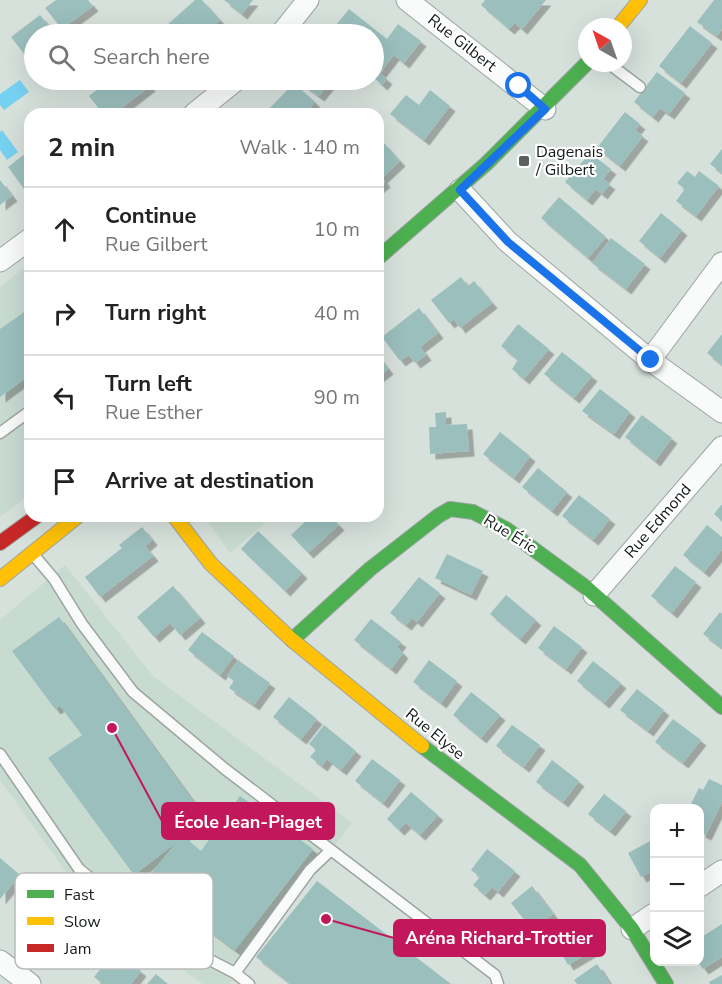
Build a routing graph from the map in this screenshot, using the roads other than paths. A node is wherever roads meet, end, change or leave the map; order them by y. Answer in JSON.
{"nodes":[{"id":1,"x":308,"y":0,"type":"edge"},
{"id":2,"x":407,"y":0,"type":"edge"},
{"id":3,"x":640,"y":0,"type":"edge"},
{"id":4,"x":625,"y":18,"type":"edge"},
{"id":5,"x":289,"y":24,"type":"edge"},
{"id":6,"x":579,"y":72,"type":"edge"},
{"id":7,"x":620,"y":72,"type":"edge"},
{"id":8,"x":640,"y":87,"type":"dead end"},
{"id":9,"x":224,"y":90,"type":"edge"},
{"id":10,"x":201,"y":108,"type":"edge"},
{"id":11,"x":545,"y":109,"type":"junction"},
{"id":12,"x":460,"y":190,"type":"junction"},
{"id":13,"x":24,"y":243,"type":"edge"},
{"id":14,"x":384,"y":253,"type":"edge"},
{"id":15,"x":0,"y":261,"type":"edge"},
{"id":16,"x":722,"y":263,"type":"edge"},
{"id":17,"x":651,"y":360,"type":"junction"},
{"id":18,"x":722,"y":412,"type":"edge"},
{"id":19,"x":24,"y":415,"type":"edge"},
{"id":20,"x":0,"y":433,"type":"edge"},
{"id":21,"x":722,"y":447,"type":"edge"},
{"id":22,"x":29,"y":522,"type":"edge"},
{"id":23,"x":71,"y":522,"type":"edge"},
{"id":24,"x":179,"y":522,"type":"edge"},
{"id":25,"x":0,"y":543,"type":"edge"},
{"id":26,"x":32,"y":554,"type":"junction"},
{"id":27,"x":0,"y":579,"type":"edge"},
{"id":28,"x":594,"y":595,"type":"junction"},
{"id":29,"x":292,"y":640,"type":"junction"},
{"id":30,"x":722,"y":707,"type":"edge"},
{"id":31,"x":0,"y":754,"type":"edge"},
{"id":32,"x":331,"y":850,"type":"junction"},
{"id":33,"x":722,"y":872,"type":"edge"},
{"id":34,"x":84,"y":873,"type":"edge"},
{"id":35,"x":704,"y":883,"type":"edge"},
{"id":36,"x":650,"y":917,"type":"edge"},
{"id":37,"x":632,"y":929,"type":"junction"},
{"id":38,"x":0,"y":961,"type":"edge"},
{"id":39,"x":213,"y":962,"type":"edge"},
{"id":40,"x":235,"y":973,"type":"junction"},
{"id":41,"x":497,"y":979,"type":"edge"},
{"id":42,"x":30,"y":984,"type":"edge"},
{"id":43,"x":249,"y":984,"type":"edge"},
{"id":44,"x":666,"y":984,"type":"edge"}],
"edges":[{"from":1,"to":5,"type":"street"},
{"from":2,"to":11,"type":"street","name":"Rue Gilbert"},
{"from":3,"to":4,"type":"street"},
{"from":6,"to":11,"type":"street"},
{"from":7,"to":8,"type":"lane"},
{"from":9,"to":10,"type":"street"},
{"from":11,"to":12,"type":"street"},
{"from":12,"to":14,"type":"street"},
{"from":12,"to":17,"type":"street"},
{"from":13,"to":15,"type":"street"},
{"from":16,"to":17,"type":"street"},
{"from":17,"to":18,"type":"street"},
{"from":19,"to":20,"type":"lane"},
{"from":21,"to":28,"type":"street","name":"Rue Edmond"},
{"from":22,"to":25,"type":"street"},
{"from":23,"to":26,"type":"street"},
{"from":24,"to":29,"type":"street","name":"Rue Elyse"},
{"from":26,"to":27,"type":"street"},
{"from":26,"to":32,"type":"lane"},
{"from":28,"to":29,"type":"street","name":"Rue Éric"},
{"from":28,"to":30,"type":"street","name":"Rue Éric"},
{"from":29,"to":37,"type":"street","name":"Rue Elyse"},
{"from":31,"to":34,"type":"lane"},
{"from":32,"to":40,"type":"lane"},
{"from":32,"to":41,"type":"lane"},
{"from":33,"to":35,"type":"street"},
{"from":36,"to":37,"type":"street"},
{"from":37,"to":44,"type":"street","name":"Rue Elyse"},
{"from":38,"to":42,"type":"street"},
{"from":39,"to":40,"type":"lane"},
{"from":40,"to":43,"type":"lane"}]}
